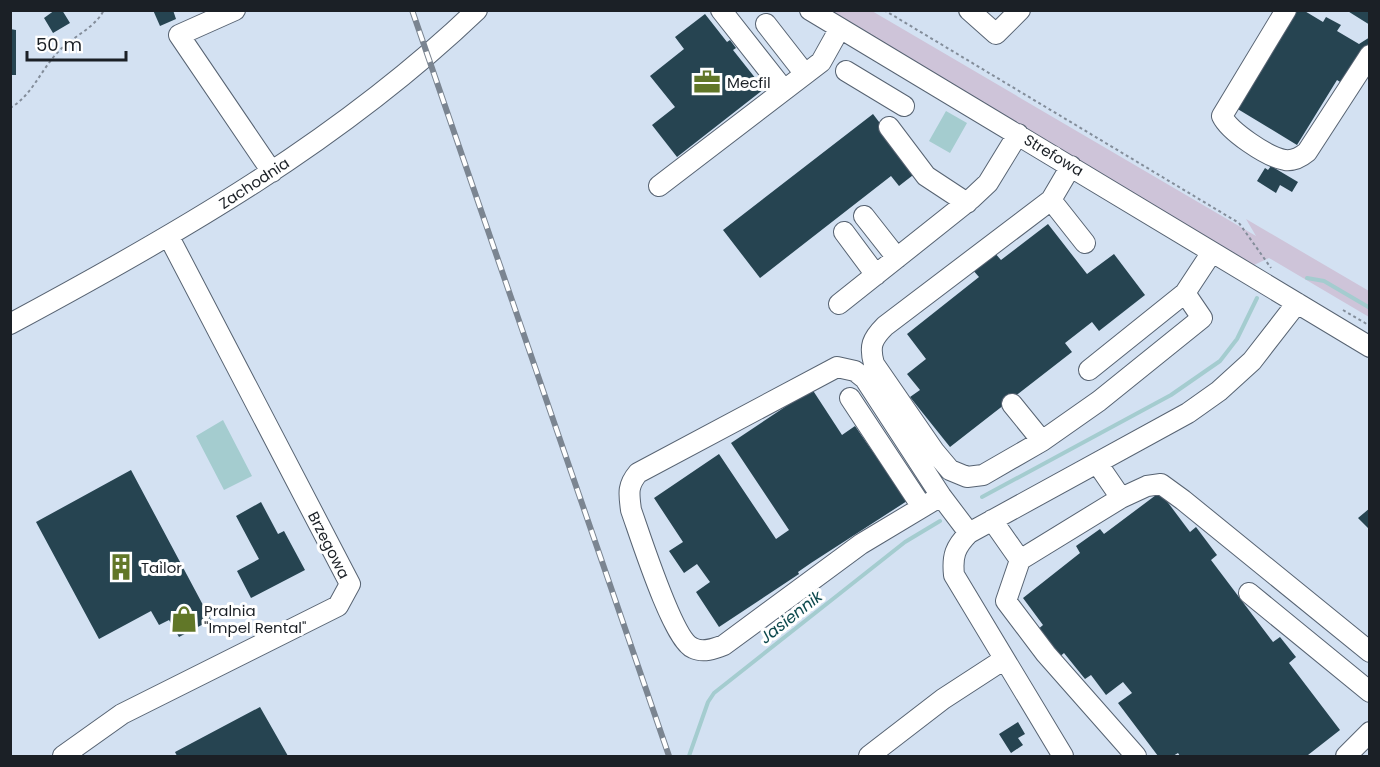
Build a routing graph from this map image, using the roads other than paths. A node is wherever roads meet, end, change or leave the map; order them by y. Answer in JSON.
{"nodes":[{"id":1,"x":235,"y":10,"type":"edge"},
{"id":2,"x":477,"y":10,"type":"edge"},
{"id":3,"x":721,"y":10,"type":"edge"},
{"id":4,"x":810,"y":10,"type":"edge"},
{"id":5,"x":969,"y":10,"type":"edge"},
{"id":6,"x":1020,"y":10,"type":"edge"},
{"id":7,"x":1286,"y":10,"type":"edge"},
{"id":8,"x":766,"y":24,"type":"dead end"},
{"id":9,"x":840,"y":28,"type":"junction"},
{"id":10,"x":879,"y":51,"type":"junction"},
{"id":11,"x":1370,"y":56,"type":"edge"},
{"id":12,"x":805,"y":74,"type":"junction"},
{"id":13,"x":784,"y":90,"type":"junction"},
{"id":14,"x":904,"y":106,"type":"dead end"},
{"id":15,"x":889,"y":127,"type":"dead end"},
{"id":16,"x":1018,"y":134,"type":"junction"},
{"id":17,"x":1071,"y":166,"type":"junction"},
{"id":18,"x":272,"y":171,"type":"junction"},
{"id":19,"x":659,"y":186,"type":"dead end"},
{"id":20,"x":1051,"y":200,"type":"junction"},
{"id":21,"x":967,"y":203,"type":"junction"},
{"id":22,"x":864,"y":216,"type":"dead end"},
{"id":23,"x":844,"y":232,"type":"dead end"},
{"id":24,"x":169,"y":237,"type":"junction"},
{"id":25,"x":1086,"y":243,"type":"dead end"},
{"id":26,"x":1212,"y":252,"type":"junction"},
{"id":27,"x":897,"y":258,"type":"junction"},
{"id":28,"x":876,"y":275,"type":"junction"},
{"id":29,"x":1185,"y":292,"type":"junction"},
{"id":30,"x":1297,"y":303,"type":"junction"},
{"id":31,"x":839,"y":304,"type":"dead end"},
{"id":32,"x":10,"y":324,"type":"edge"},
{"id":33,"x":1370,"y":347,"type":"edge"},
{"id":34,"x":1089,"y":370,"type":"dead end"},
{"id":35,"x":850,"y":398,"type":"dead end"},
{"id":36,"x":1012,"y":404,"type":"dead end"},
{"id":37,"x":1042,"y":441,"type":"junction"},
{"id":38,"x":1097,"y":463,"type":"junction"},
{"id":39,"x":941,"y":496,"type":"junction"},
{"id":40,"x":1121,"y":498,"type":"junction"},
{"id":41,"x":922,"y":507,"type":"junction"},
{"id":42,"x":992,"y":520,"type":"junction"},
{"id":43,"x":969,"y":533,"type":"junction"},
{"id":44,"x":1020,"y":560,"type":"junction"},
{"id":45,"x":1249,"y":593,"type":"dead end"},
{"id":46,"x":1370,"y":652,"type":"edge"},
{"id":47,"x":1003,"y":660,"type":"junction"},
{"id":48,"x":1370,"y":692,"type":"edge"},
{"id":49,"x":1370,"y":732,"type":"edge"},
{"id":50,"x":1055,"y":754,"type":"edge"},
{"id":51,"x":63,"y":756,"type":"edge"},
{"id":52,"x":869,"y":756,"type":"edge"},
{"id":53,"x":1136,"y":756,"type":"edge"},
{"id":54,"x":1346,"y":756,"type":"edge"}],
"edges":[{"from":1,"to":18,"type":"street"},
{"from":2,"to":18,"type":"street","name":"Zachodnia"},
{"from":3,"to":13,"type":"street"},
{"from":4,"to":9,"type":"street","name":"Strefowa"},
{"from":5,"to":6,"type":"street"},
{"from":7,"to":11,"type":"street"},
{"from":8,"to":12,"type":"street"},
{"from":9,"to":10,"type":"street","name":"Strefowa"},
{"from":9,"to":12,"type":"street"},
{"from":10,"to":14,"type":"street"},
{"from":10,"to":16,"type":"street","name":"Strefowa"},
{"from":12,"to":13,"type":"street"},
{"from":13,"to":19,"type":"street"},
{"from":15,"to":21,"type":"street"},
{"from":16,"to":17,"type":"street","name":"Strefowa"},
{"from":16,"to":21,"type":"street"},
{"from":17,"to":20,"type":"street"},
{"from":17,"to":26,"type":"street","name":"Strefowa"},
{"from":18,"to":24,"type":"street","name":"Zachodnia"},
{"from":20,"to":25,"type":"street"},
{"from":20,"to":37,"type":"street"},
{"from":21,"to":27,"type":"street"},
{"from":22,"to":27,"type":"street"},
{"from":23,"to":28,"type":"street"},
{"from":24,"to":32,"type":"street","name":"Zachodnia"},
{"from":24,"to":51,"type":"street","name":"Brzegowa"},
{"from":26,"to":29,"type":"street"},
{"from":26,"to":30,"type":"street","name":"Strefowa"},
{"from":27,"to":28,"type":"street"},
{"from":28,"to":31,"type":"street"},
{"from":29,"to":34,"type":"street"},
{"from":29,"to":37,"type":"street"},
{"from":30,"to":33,"type":"street","name":"Strefowa"},
{"from":30,"to":38,"type":"street"},
{"from":35,"to":41,"type":"street"},
{"from":36,"to":37,"type":"street"},
{"from":38,"to":40,"type":"street"},
{"from":38,"to":42,"type":"street"},
{"from":39,"to":41,"type":"street"},
{"from":39,"to":41,"type":"street"},
{"from":39,"to":43,"type":"street"},
{"from":40,"to":44,"type":"street"},
{"from":40,"to":46,"type":"street"},
{"from":42,"to":43,"type":"street"},
{"from":42,"to":44,"type":"street"},
{"from":43,"to":47,"type":"street"},
{"from":44,"to":53,"type":"street"},
{"from":45,"to":48,"type":"street"},
{"from":47,"to":50,"type":"street"},
{"from":47,"to":52,"type":"street"},
{"from":49,"to":54,"type":"street"}]}
